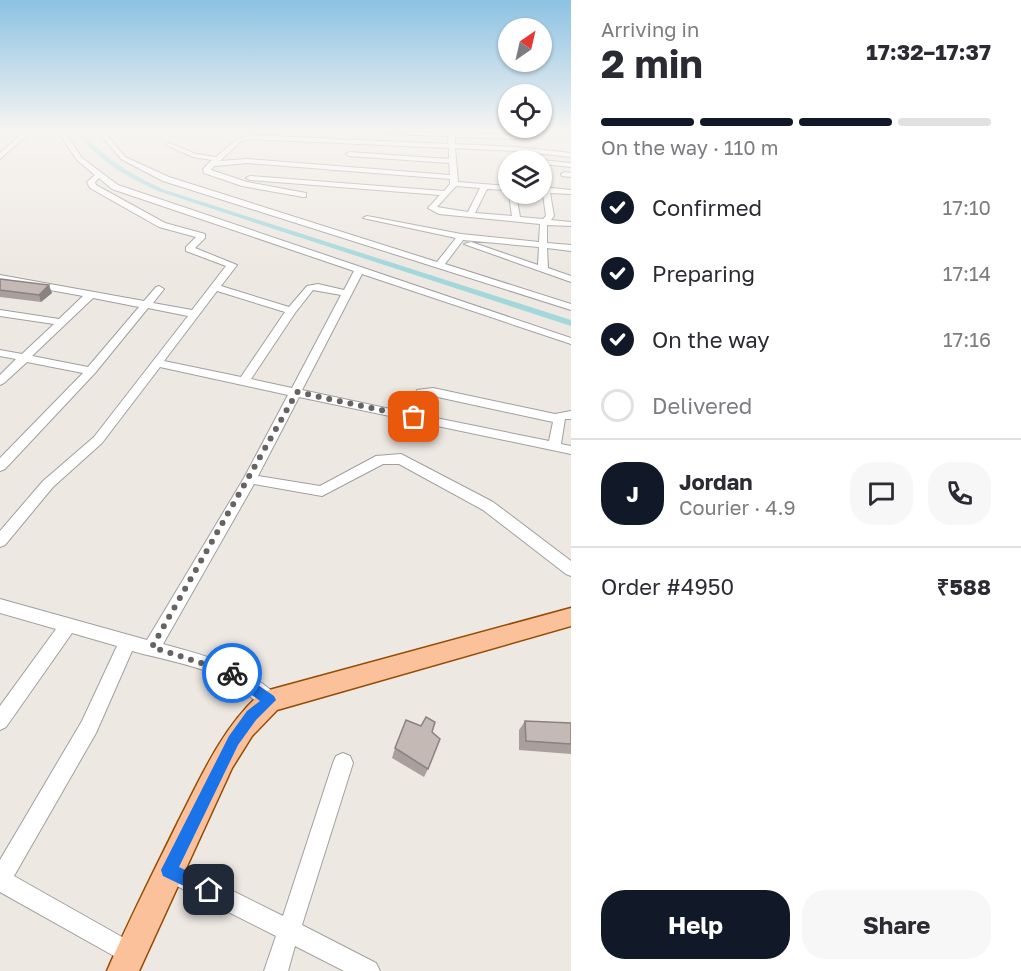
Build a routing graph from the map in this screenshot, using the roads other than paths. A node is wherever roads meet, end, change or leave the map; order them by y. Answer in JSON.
{"nodes":[{"id":1,"x":158,"y":175,"type":"edge"},
{"id":2,"x":225,"y":175,"type":"edge"},
{"id":3,"x":251,"y":175,"type":"edge"},
{"id":4,"x":404,"y":175,"type":"edge"},
{"id":5,"x":453,"y":175,"type":"edge"},
{"id":6,"x":98,"y":176,"type":"joint"},
{"id":7,"x":248,"y":181,"type":"junction"},
{"id":8,"x":454,"y":181,"type":"junction"},
{"id":9,"x":485,"y":186,"type":"junction"},
{"id":10,"x":498,"y":187,"type":"edge"},
{"id":11,"x":552,"y":190,"type":"edge"},
{"id":12,"x":571,"y":192,"type":"edge"},
{"id":13,"x":446,"y":193,"type":"junction"},
{"id":14,"x":303,"y":195,"type":"dead end"},
{"id":15,"x":514,"y":204,"type":"edge"},
{"id":16,"x":547,"y":204,"type":"edge"},
{"id":17,"x":470,"y":215,"type":"junction"},
{"id":18,"x":367,"y":218,"type":"dead end"},
{"id":19,"x":516,"y":219,"type":"junction"},
{"id":20,"x":545,"y":222,"type":"junction"},
{"id":21,"x":571,"y":224,"type":"edge"},
{"id":22,"x":460,"y":239,"type":"junction"},
{"id":23,"x":543,"y":245,"type":"junction"},
{"id":24,"x":571,"y":248,"type":"edge"},
{"id":25,"x":439,"y":266,"type":"junction"},
{"id":26,"x":360,"y":269,"type":"junction"},
{"id":27,"x":543,"y":269,"type":"junction"},
{"id":28,"x":0,"y":278,"type":"edge"},
{"id":29,"x":571,"y":279,"type":"edge"},
{"id":30,"x":216,"y":287,"type":"junction"},
{"id":31,"x":159,"y":289,"type":"dead end"},
{"id":32,"x":348,"y":294,"type":"junction"},
{"id":33,"x":90,"y":295,"type":"junction"},
{"id":34,"x":146,"y":305,"type":"junction"},
{"id":35,"x":571,"y":307,"type":"edge"},
{"id":36,"x":291,"y":311,"type":"junction"},
{"id":37,"x":0,"y":313,"type":"edge"},
{"id":38,"x":196,"y":314,"type":"junction"},
{"id":39,"x":62,"y":322,"type":"junction"},
{"id":40,"x":571,"y":340,"type":"edge"},
{"id":41,"x":0,"y":353,"type":"edge"},
{"id":42,"x":25,"y":357,"type":"junction"},
{"id":43,"x":157,"y":363,"type":"junction"},
{"id":44,"x":91,"y":371,"type":"junction"},
{"id":45,"x":0,"y":381,"type":"edge"},
{"id":46,"x":244,"y":381,"type":"junction"},
{"id":47,"x":297,"y":392,"type":"junction"},
{"id":48,"x":571,"y":415,"type":"edge"},
{"id":49,"x":414,"y":417,"type":"junction"},
{"id":50,"x":558,"y":419,"type":"junction"},
{"id":51,"x":552,"y":446,"type":"junction"},
{"id":52,"x":571,"y":450,"type":"edge"},
{"id":53,"x":0,"y":466,"type":"edge"},
{"id":54,"x":250,"y":479,"type":"junction"},
{"id":55,"x":0,"y":541,"type":"edge"},
{"id":56,"x":571,"y":570,"type":"edge"},
{"id":57,"x":1,"y":608,"type":"edge"},
{"id":58,"x":571,"y":617,"type":"edge"},
{"id":59,"x":68,"y":626,"type":"junction"},
{"id":60,"x":128,"y":642,"type":"junction"},
{"id":61,"x":152,"y":647,"type":"junction"},
{"id":62,"x":270,"y":700,"type":"junction"},
{"id":63,"x":0,"y":722,"type":"edge"},
{"id":64,"x":342,"y":763,"type":"dead end"},
{"id":65,"x":169,"y":870,"type":"junction"},
{"id":66,"x":0,"y":880,"type":"edge"},
{"id":67,"x":288,"y":930,"type":"junction"},
{"id":68,"x":127,"y":963,"type":"edge"},
{"id":69,"x":276,"y":971,"type":"edge"},
{"id":70,"x":368,"y":971,"type":"edge"}],
"edges":[{"from":1,"to":25,"type":"street"},
{"from":2,"to":7,"type":"street"},
{"from":3,"to":7,"type":"street"},
{"from":4,"to":8,"type":"street"},
{"from":5,"to":8,"type":"street"},
{"from":6,"to":26,"type":"street"},
{"from":6,"to":30,"type":"street"},
{"from":7,"to":13,"type":"street"},
{"from":7,"to":14,"type":"street"},
{"from":8,"to":9,"type":"street"},
{"from":8,"to":13,"type":"street"},
{"from":9,"to":10,"type":"street"},
{"from":9,"to":17,"type":"street"},
{"from":11,"to":12,"type":"street"},
{"from":13,"to":17,"type":"street"},
{"from":15,"to":19,"type":"street"},
{"from":16,"to":20,"type":"street"},
{"from":17,"to":19,"type":"street"},
{"from":18,"to":22,"type":"street"},
{"from":19,"to":20,"type":"street"},
{"from":20,"to":21,"type":"street"},
{"from":20,"to":23,"type":"street"},
{"from":22,"to":23,"type":"street"},
{"from":22,"to":25,"type":"street"},
{"from":22,"to":27,"type":"street"},
{"from":23,"to":24,"type":"street"},
{"from":23,"to":27,"type":"street"},
{"from":25,"to":35,"type":"street"},
{"from":26,"to":32,"type":"street"},
{"from":26,"to":40,"type":"street"},
{"from":27,"to":29,"type":"street"},
{"from":28,"to":33,"type":"street"},
{"from":30,"to":36,"type":"street"},
{"from":30,"to":38,"type":"street"},
{"from":31,"to":34,"type":"street"},
{"from":32,"to":36,"type":"street"},
{"from":32,"to":47,"type":"street"},
{"from":33,"to":34,"type":"street"},
{"from":33,"to":39,"type":"street"},
{"from":34,"to":38,"type":"street"},
{"from":34,"to":44,"type":"street"},
{"from":36,"to":46,"type":"street"},
{"from":37,"to":39,"type":"street"},
{"from":38,"to":43,"type":"street"},
{"from":39,"to":42,"type":"street"},
{"from":41,"to":42,"type":"street"},
{"from":42,"to":44,"type":"street"},
{"from":42,"to":45,"type":"street"},
{"from":43,"to":46,"type":"street"},
{"from":43,"to":55,"type":"street"},
{"from":44,"to":53,"type":"street"},
{"from":46,"to":47,"type":"street"},
{"from":47,"to":49,"type":"street"},
{"from":47,"to":54,"type":"street"},
{"from":48,"to":50,"type":"street"},
{"from":49,"to":50,"type":"street"},
{"from":49,"to":51,"type":"street"},
{"from":50,"to":51,"type":"street"},
{"from":51,"to":52,"type":"street"},
{"from":54,"to":56,"type":"street"},
{"from":54,"to":61,"type":"street"},
{"from":57,"to":59,"type":"street"},
{"from":58,"to":62,"type":"main road"},
{"from":59,"to":60,"type":"street"},
{"from":59,"to":63,"type":"street"},
{"from":60,"to":61,"type":"street"},
{"from":60,"to":66,"type":"street"},
{"from":61,"to":62,"type":"street"},
{"from":62,"to":65,"type":"main road"},
{"from":64,"to":67,"type":"street"},
{"from":65,"to":67,"type":"street"},
{"from":65,"to":68,"type":"main road"},
{"from":66,"to":68,"type":"street"},
{"from":67,"to":69,"type":"street"},
{"from":67,"to":70,"type":"street"}]}
